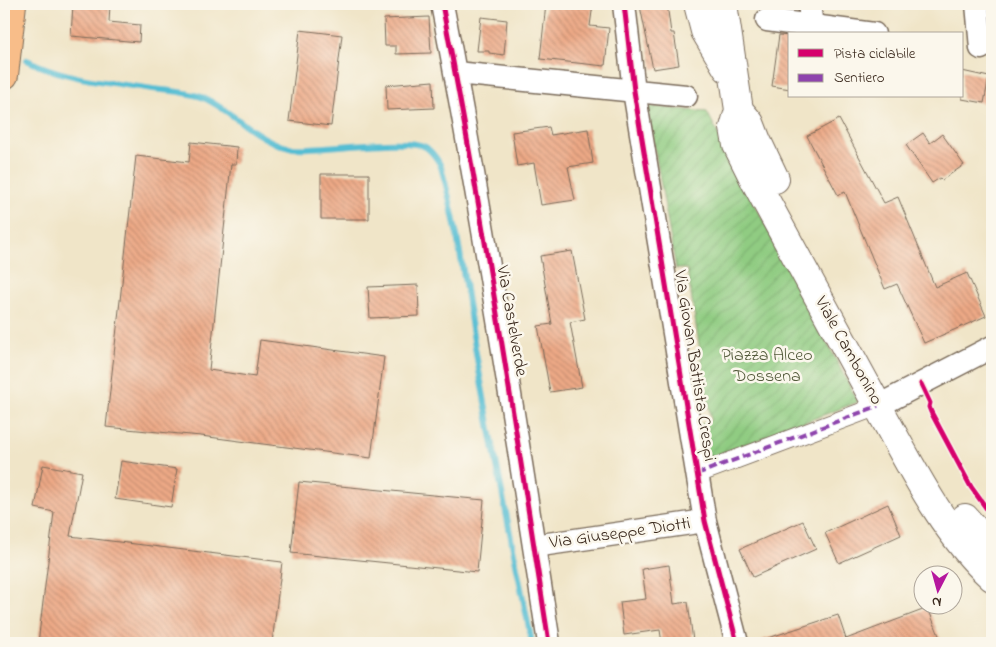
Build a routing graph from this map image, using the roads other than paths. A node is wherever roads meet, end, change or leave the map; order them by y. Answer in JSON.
{"nodes":[{"id":1,"x":12,"y":4,"type":"edge"},
{"id":2,"x":442,"y":4,"type":"edge"},
{"id":3,"x":624,"y":4,"type":"edge"},
{"id":4,"x":698,"y":4,"type":"edge"},
{"id":5,"x":723,"y":4,"type":"edge"},
{"id":6,"x":739,"y":4,"type":"edge"},
{"id":7,"x":809,"y":4,"type":"edge"},
{"id":8,"x":977,"y":4,"type":"edge"},
{"id":9,"x":767,"y":20,"type":"dead end"},
{"id":10,"x":812,"y":26,"type":"junction"},
{"id":11,"x":858,"y":32,"type":"edge"},
{"id":12,"x":979,"y":47,"type":"edge"},
{"id":13,"x":456,"y":73,"type":"junction"},
{"id":14,"x":4,"y":75,"type":"edge"},
{"id":15,"x":734,"y":80,"type":"junction"},
{"id":16,"x":634,"y":91,"type":"junction"},
{"id":17,"x":686,"y":96,"type":"dead end"},
{"id":18,"x":992,"y":347,"type":"edge"},
{"id":19,"x":886,"y":402,"type":"junction"},
{"id":20,"x":698,"y":474,"type":"junction"},
{"id":21,"x":705,"y":521,"type":"junction"},
{"id":22,"x":534,"y":546,"type":"junction"},
{"id":23,"x":992,"y":549,"type":"edge"},
{"id":24,"x":992,"y":578,"type":"edge"},
{"id":25,"x":549,"y":643,"type":"edge"},
{"id":26,"x":737,"y":643,"type":"edge"}],
"edges":[{"from":1,"to":14,"type":"main road"},
{"from":2,"to":13,"type":"street","name":"Via Castelverde"},
{"from":3,"to":16,"type":"street","name":"Via Giovan Battista Crespi"},
{"from":4,"to":15,"type":"street"},
{"from":5,"to":15,"type":"street","name":"Viale Cambonino"},
{"from":6,"to":15,"type":"street"},
{"from":7,"to":10,"type":"street"},
{"from":8,"to":12,"type":"street"},
{"from":9,"to":10,"type":"street"},
{"from":10,"to":11,"type":"street"},
{"from":13,"to":16,"type":"street"},
{"from":13,"to":22,"type":"street","name":"Via Castelverde"},
{"from":15,"to":19,"type":"street","name":"Viale Cambonino"},
{"from":16,"to":17,"type":"street"},
{"from":16,"to":20,"type":"street","name":"Via Giovan Battista Crespi"},
{"from":18,"to":19,"type":"street"},
{"from":19,"to":20,"type":"street"},
{"from":19,"to":23,"type":"street","name":"Viale Cambonino"},
{"from":19,"to":24,"type":"street","name":"Viale Cambonino"},
{"from":20,"to":21,"type":"street","name":"Via Giovan Battista Crespi"},
{"from":21,"to":22,"type":"street","name":"Via Giuseppe Diotti"},
{"from":21,"to":26,"type":"street","name":"Via Giovan Battista Crespi"},
{"from":22,"to":25,"type":"street","name":"Via Castelverde"}]}
